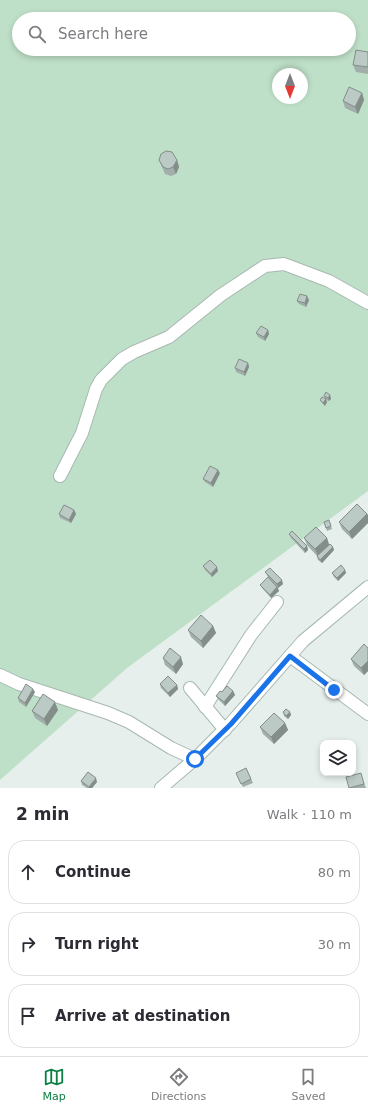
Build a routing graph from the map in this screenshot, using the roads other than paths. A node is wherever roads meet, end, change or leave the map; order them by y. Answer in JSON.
{"nodes":[{"id":1,"x":368,"y":303,"type":"edge"},
{"id":2,"x":60,"y":476,"type":"dead end"},
{"id":3,"x":368,"y":587,"type":"edge"},
{"id":4,"x":277,"y":602,"type":"dead end"},
{"id":5,"x":290,"y":656,"type":"junction"},
{"id":6,"x":0,"y":675,"type":"edge"},
{"id":7,"x":190,"y":688,"type":"dead end"},
{"id":8,"x":205,"y":707,"type":"junction"},
{"id":9,"x":368,"y":714,"type":"edge"},
{"id":10,"x":225,"y":730,"type":"junction"},
{"id":11,"x":195,"y":759,"type":"junction"},
{"id":12,"x":161,"y":788,"type":"edge"}],
"edges":[{"from":1,"to":2,"type":"street"},
{"from":3,"to":5,"type":"street"},
{"from":4,"to":8,"type":"street"},
{"from":5,"to":9,"type":"street"},
{"from":5,"to":10,"type":"street"},
{"from":6,"to":11,"type":"street"},
{"from":7,"to":8,"type":"street"},
{"from":8,"to":10,"type":"street"},
{"from":10,"to":11,"type":"street"},
{"from":11,"to":12,"type":"street"}]}
